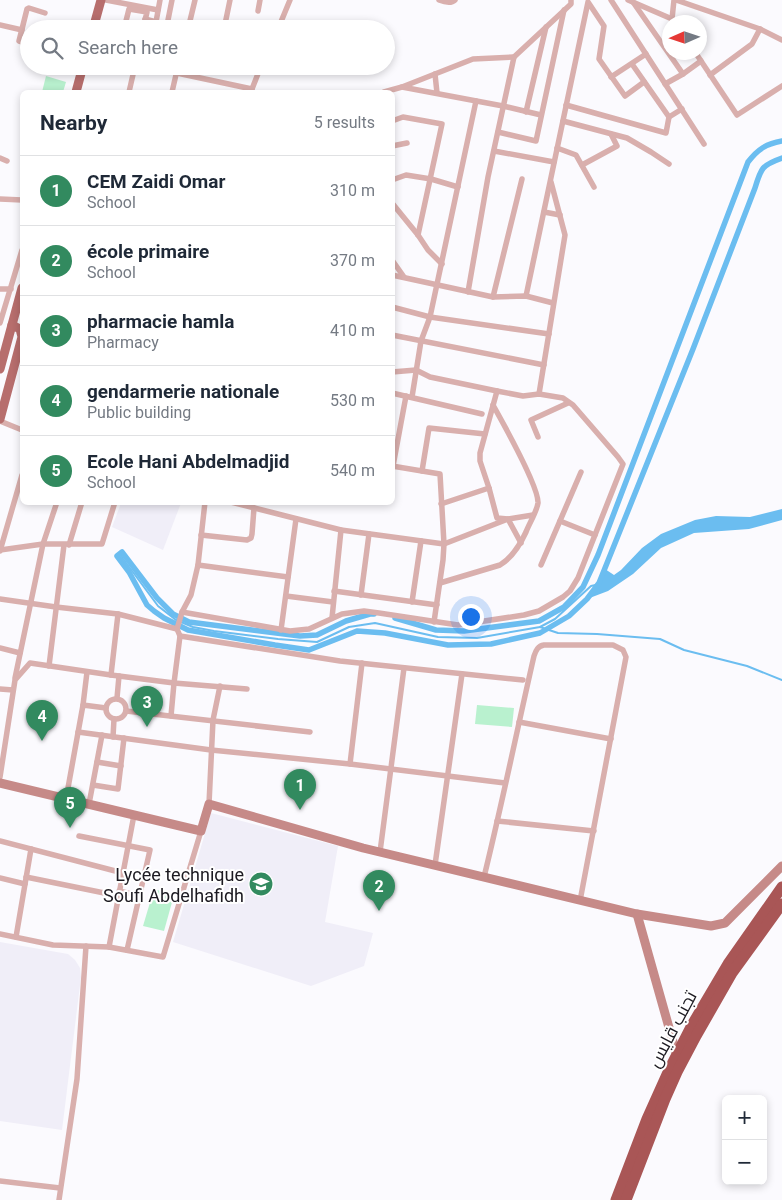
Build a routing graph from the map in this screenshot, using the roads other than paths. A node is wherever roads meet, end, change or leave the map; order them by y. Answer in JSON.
{"nodes":[{"id":1,"x":101,"y":0,"type":"edge"},
{"id":2,"x":106,"y":0,"type":"edge"},
{"id":3,"x":160,"y":0,"type":"edge"},
{"id":4,"x":172,"y":0,"type":"edge"},
{"id":5,"x":195,"y":0,"type":"edge"},
{"id":6,"x":230,"y":0,"type":"edge"},
{"id":7,"x":290,"y":0,"type":"edge"},
{"id":8,"x":439,"y":0,"type":"edge"},
{"id":9,"x":455,"y":0,"type":"edge"},
{"id":10,"x":571,"y":0,"type":"edge"},
{"id":11,"x":581,"y":0,"type":"edge"},
{"id":12,"x":611,"y":0,"type":"edge"},
{"id":13,"x":675,"y":0,"type":"edge"},
{"id":14,"x":259,"y":1,"type":"edge"},
{"id":15,"x":588,"y":1,"type":"edge"},
{"id":16,"x":630,"y":1,"type":"edge"},
{"id":17,"x":158,"y":10,"type":"junction"},
{"id":18,"x":564,"y":10,"type":"junction"},
{"id":19,"x":258,"y":11,"type":"dead end"},
{"id":20,"x":45,"y":13,"type":"dead end"},
{"id":21,"x":674,"y":15,"type":"edge"},
{"id":22,"x":662,"y":16,"type":"edge"},
{"id":23,"x":25,"y":20,"type":"edge"},
{"id":24,"x":95,"y":20,"type":"edge"},
{"id":25,"x":126,"y":20,"type":"edge"},
{"id":26,"x":145,"y":20,"type":"edge"},
{"id":27,"x":156,"y":20,"type":"edge"},
{"id":28,"x":168,"y":20,"type":"edge"},
{"id":29,"x":190,"y":20,"type":"edge"},
{"id":30,"x":226,"y":20,"type":"edge"},
{"id":31,"x":282,"y":20,"type":"edge"},
{"id":32,"x":0,"y":25,"type":"edge"},
{"id":33,"x":546,"y":27,"type":"junction"},
{"id":34,"x":760,"y":29,"type":"junction"},
{"id":35,"x":20,"y":30,"type":"edge"},
{"id":36,"x":782,"y":40,"type":"edge"},
{"id":37,"x":646,"y":54,"type":"junction"},
{"id":38,"x":514,"y":57,"type":"junction"},
{"id":39,"x":701,"y":61,"type":"joint"},
{"id":40,"x":632,"y":64,"type":"junction"},
{"id":41,"x":436,"y":74,"type":"junction"},
{"id":42,"x":683,"y":74,"type":"junction"},
{"id":43,"x":81,"y":75,"type":"edge"},
{"id":44,"x":133,"y":75,"type":"edge"},
{"id":45,"x":176,"y":75,"type":"edge"},
{"id":46,"x":184,"y":75,"type":"edge"},
{"id":47,"x":258,"y":75,"type":"edge"},
{"id":48,"x":710,"y":75,"type":"junction"},
{"id":49,"x":611,"y":77,"type":"junction"},
{"id":50,"x":644,"y":82,"type":"junction"},
{"id":51,"x":665,"y":84,"type":"junction"},
{"id":52,"x":782,"y":86,"type":"edge"},
{"id":53,"x":402,"y":87,"type":"junction"},
{"id":54,"x":77,"y":90,"type":"edge"},
{"id":55,"x":129,"y":90,"type":"edge"},
{"id":56,"x":172,"y":90,"type":"edge"},
{"id":57,"x":247,"y":90,"type":"edge"},
{"id":58,"x":251,"y":90,"type":"edge"},
{"id":59,"x":391,"y":90,"type":"edge"},
{"id":60,"x":437,"y":93,"type":"junction"},
{"id":61,"x":476,"y":100,"type":"junction"},
{"id":62,"x":566,"y":105,"type":"junction"},
{"id":63,"x":503,"y":106,"type":"junction"},
{"id":64,"x":682,"y":110,"type":"junction"},
{"id":65,"x":526,"y":112,"type":"junction"},
{"id":66,"x":541,"y":115,"type":"junction"},
{"id":67,"x":669,"y":117,"type":"junction"},
{"id":68,"x":395,"y":120,"type":"edge"},
{"id":69,"x":563,"y":121,"type":"junction"},
{"id":70,"x":498,"y":132,"type":"junction"},
{"id":71,"x":611,"y":134,"type":"junction"},
{"id":72,"x":407,"y":143,"type":"dead end"},
{"id":73,"x":704,"y":144,"type":"dead end"},
{"id":74,"x":395,"y":145,"type":"edge"},
{"id":75,"x":557,"y":148,"type":"junction"},
{"id":76,"x":494,"y":151,"type":"junction"},
{"id":77,"x":0,"y":158,"type":"edge"},
{"id":78,"x":7,"y":161,"type":"dead end"},
{"id":79,"x":554,"y":162,"type":"junction"},
{"id":80,"x":669,"y":164,"type":"dead end"},
{"id":81,"x":582,"y":165,"type":"junction"},
{"id":82,"x":395,"y":179,"type":"edge"},
{"id":83,"x":431,"y":179,"type":"junction"},
{"id":84,"x":522,"y":179,"type":"dead end"},
{"id":85,"x":550,"y":180,"type":"junction"},
{"id":86,"x":458,"y":187,"type":"junction"},
{"id":87,"x":594,"y":187,"type":"dead end"},
{"id":88,"x":0,"y":199,"type":"edge"},
{"id":89,"x":20,"y":200,"type":"edge"},
{"id":90,"x":395,"y":207,"type":"edge"},
{"id":91,"x":544,"y":212,"type":"junction"},
{"id":92,"x":560,"y":215,"type":"junction"},
{"id":93,"x":418,"y":235,"type":"junction"},
{"id":94,"x":20,"y":257,"type":"edge"},
{"id":95,"x":395,"y":264,"type":"edge"},
{"id":96,"x":442,"y":264,"type":"junction"},
{"id":97,"x":395,"y":275,"type":"edge"},
{"id":98,"x":404,"y":277,"type":"junction"},
{"id":99,"x":436,"y":284,"type":"junction"},
{"id":100,"x":10,"y":289,"type":"junction"},
{"id":101,"x":0,"y":290,"type":"edge"},
{"id":102,"x":468,"y":292,"type":"junction"},
{"id":103,"x":20,"y":295,"type":"edge"},
{"id":104,"x":526,"y":296,"type":"junction"},
{"id":105,"x":493,"y":297,"type":"junction"},
{"id":106,"x":553,"y":303,"type":"junction"},
{"id":107,"x":395,"y":308,"type":"edge"},
{"id":108,"x":430,"y":317,"type":"junction"},
{"id":109,"x":0,"y":323,"type":"edge"},
{"id":110,"x":12,"y":325,"type":"junction"},
{"id":111,"x":20,"y":329,"type":"edge"},
{"id":112,"x":549,"y":334,"type":"junction"},
{"id":113,"x":395,"y":336,"type":"edge"},
{"id":114,"x":420,"y":341,"type":"junction"},
{"id":115,"x":3,"y":345,"type":"edge"},
{"id":116,"x":20,"y":345,"type":"edge"},
{"id":117,"x":544,"y":365,"type":"junction"},
{"id":118,"x":0,"y":369,"type":"edge"},
{"id":119,"x":416,"y":370,"type":"junction"},
{"id":120,"x":395,"y":372,"type":"edge"},
{"id":121,"x":498,"y":391,"type":"junction"},
{"id":122,"x":395,"y":394,"type":"edge"},
{"id":123,"x":539,"y":394,"type":"junction"},
{"id":124,"x":409,"y":396,"type":"junction"},
{"id":125,"x":568,"y":403,"type":"junction"},
{"id":126,"x":493,"y":405,"type":"junction"},
{"id":127,"x":482,"y":414,"type":"dead end"},
{"id":128,"x":0,"y":420,"type":"edge"},
{"id":129,"x":20,"y":429,"type":"edge"},
{"id":130,"x":485,"y":434,"type":"junction"},
{"id":131,"x":538,"y":437,"type":"dead end"},
{"id":132,"x":395,"y":457,"type":"edge"},
{"id":133,"x":395,"y":466,"type":"edge"},
{"id":134,"x":422,"y":471,"type":"junction"},
{"id":135,"x":581,"y":472,"type":"dead end"},
{"id":136,"x":20,"y":482,"type":"edge"},
{"id":137,"x":489,"y":488,"type":"junction"},
{"id":138,"x":442,"y":504,"type":"junction"},
{"id":139,"x":55,"y":505,"type":"edge"},
{"id":140,"x":81,"y":505,"type":"edge"},
{"id":141,"x":114,"y":505,"type":"edge"},
{"id":142,"x":205,"y":505,"type":"edge"},
{"id":143,"x":242,"y":505,"type":"edge"},
{"id":144,"x":254,"y":508,"type":"junction"},
{"id":145,"x":533,"y":515,"type":"junction"},
{"id":146,"x":296,"y":518,"type":"junction"},
{"id":147,"x":508,"y":520,"type":"junction"},
{"id":148,"x":560,"y":520,"type":"junction"},
{"id":149,"x":341,"y":530,"type":"junction"},
{"id":150,"x":201,"y":534,"type":"junction"},
{"id":151,"x":369,"y":534,"type":"junction"},
{"id":152,"x":595,"y":535,"type":"junction"},
{"id":153,"x":421,"y":541,"type":"junction"},
{"id":154,"x":521,"y":543,"type":"junction"},
{"id":155,"x":43,"y":544,"type":"junction"},
{"id":156,"x":444,"y":544,"type":"junction"},
{"id":157,"x":66,"y":545,"type":"junction"},
{"id":158,"x":0,"y":550,"type":"edge"},
{"id":159,"x":541,"y":565,"type":"dead end"},
{"id":160,"x":198,"y":566,"type":"junction"},
{"id":161,"x":288,"y":577,"type":"junction"},
{"id":162,"x":440,"y":583,"type":"junction"},
{"id":163,"x":334,"y":591,"type":"junction"},
{"id":164,"x":361,"y":595,"type":"junction"},
{"id":165,"x":286,"y":596,"type":"junction"},
{"id":166,"x":0,"y":599,"type":"edge"},
{"id":167,"x":333,"y":602,"type":"junction"},
{"id":168,"x":412,"y":602,"type":"junction"},
{"id":169,"x":31,"y":604,"type":"junction"},
{"id":170,"x":437,"y":605,"type":"junction"},
{"id":171,"x":56,"y":607,"type":"junction"},
{"id":172,"x":118,"y":614,"type":"junction"},
{"id":173,"x":181,"y":615,"type":"junction"},
{"id":174,"x":332,"y":618,"type":"junction"},
{"id":175,"x":434,"y":622,"type":"junction"},
{"id":176,"x":177,"y":627,"type":"junction"},
{"id":177,"x":281,"y":630,"type":"junction"},
{"id":178,"x":180,"y":636,"type":"junction"},
{"id":179,"x":0,"y":648,"type":"edge"},
{"id":180,"x":20,"y":653,"type":"junction"},
{"id":181,"x":362,"y":663,"type":"junction"},
{"id":182,"x":49,"y":666,"type":"junction"},
{"id":183,"x":404,"y":668,"type":"junction"},
{"id":184,"x":87,"y":672,"type":"junction"},
{"id":185,"x":462,"y":674,"type":"junction"},
{"id":186,"x":111,"y":675,"type":"junction"},
{"id":187,"x":119,"y":676,"type":"junction"},
{"id":188,"x":15,"y":680,"type":"junction"},
{"id":189,"x":523,"y":680,"type":"dead end"},
{"id":190,"x":174,"y":683,"type":"junction"},
{"id":191,"x":220,"y":686,"type":"junction"},
{"id":192,"x":0,"y":689,"type":"edge"},
{"id":193,"x":247,"y":689,"type":"dead end"},
{"id":194,"x":13,"y":690,"type":"junction"},
{"id":195,"x":117,"y":698,"type":"junction"},
{"id":196,"x":83,"y":705,"type":"junction"},
{"id":197,"x":106,"y":708,"type":"junction"},
{"id":198,"x":126,"y":710,"type":"junction"},
{"id":199,"x":171,"y":716,"type":"junction"},
{"id":200,"x":114,"y":719,"type":"junction"},
{"id":201,"x":213,"y":720,"type":"junction"},
{"id":202,"x":519,"y":722,"type":"junction"},
{"id":203,"x":78,"y":732,"type":"junction"},
{"id":204,"x":310,"y":732,"type":"dead end"},
{"id":205,"x":102,"y":735,"type":"junction"},
{"id":206,"x":112,"y":736,"type":"junction"},
{"id":207,"x":124,"y":738,"type":"junction"},
{"id":208,"x":611,"y":738,"type":"junction"},
{"id":209,"x":211,"y":750,"type":"junction"},
{"id":210,"x":97,"y":762,"type":"junction"},
{"id":211,"x":350,"y":764,"type":"junction"},
{"id":212,"x":121,"y":766,"type":"junction"},
{"id":213,"x":391,"y":769,"type":"junction"},
{"id":214,"x":448,"y":776,"type":"junction"},
{"id":215,"x":0,"y":777,"type":"edge"},
{"id":216,"x":0,"y":783,"type":"edge"},
{"id":217,"x":505,"y":783,"type":"junction"},
{"id":218,"x":92,"y":785,"type":"junction"},
{"id":219,"x":66,"y":799,"type":"junction"},
{"id":220,"x":89,"y":804,"type":"junction"},
{"id":221,"x":209,"y":804,"type":"junction"},
{"id":222,"x":134,"y":815,"type":"junction"},
{"id":223,"x":497,"y":822,"type":"junction"},
{"id":224,"x":201,"y":831,"type":"junction"},
{"id":225,"x":594,"y":831,"type":"junction"},
{"id":226,"x":79,"y":836,"type":"dead end"},
{"id":227,"x":0,"y":841,"type":"edge"},
{"id":228,"x":128,"y":845,"type":"junction"},
{"id":229,"x":31,"y":849,"type":"junction"},
{"id":230,"x":380,"y":852,"type":"junction"},
{"id":231,"x":435,"y":865,"type":"junction"},
{"id":232,"x":782,"y":866,"type":"edge"},
{"id":233,"x":123,"y":873,"type":"junction"},
{"id":234,"x":26,"y":877,"type":"junction"},
{"id":235,"x":484,"y":877,"type":"junction"},
{"id":236,"x":0,"y":878,"type":"edge"},
{"id":237,"x":25,"y":884,"type":"junction"},
{"id":238,"x":782,"y":887,"type":"edge"},
{"id":239,"x":119,"y":894,"type":"junction"},
{"id":240,"x":140,"y":896,"type":"junction"},
{"id":241,"x":580,"y":900,"type":"junction"},
{"id":242,"x":782,"y":904,"type":"edge"},
{"id":243,"x":636,"y":914,"type":"junction"},
{"id":244,"x":0,"y":934,"type":"edge"},
{"id":245,"x":16,"y":937,"type":"junction"},
{"id":246,"x":86,"y":946,"type":"junction"},
{"id":247,"x":109,"y":947,"type":"junction"},
{"id":248,"x":127,"y":950,"type":"junction"},
{"id":249,"x":676,"y":1056,"type":"junction"},
{"id":250,"x":0,"y":1180,"type":"edge"},
{"id":251,"x":60,"y":1188,"type":"junction"},
{"id":252,"x":59,"y":1200,"type":"edge"},
{"id":253,"x":616,"y":1200,"type":"edge"},
{"id":254,"x":626,"y":1200,"type":"edge"}],
"edges":[{"from":1,"to":24,"type":"main road"},
{"from":2,"to":17,"type":"street"},
{"from":3,"to":17,"type":"street"},
{"from":4,"to":28,"type":"street"},
{"from":5,"to":29,"type":"street"},
{"from":6,"to":30,"type":"street"},
{"from":7,"to":31,"type":"street"},
{"from":8,"to":9,"type":"street"},
{"from":10,"to":18,"type":"street"},
{"from":11,"to":15,"type":"street"},
{"from":12,"to":37,"type":"street"},
{"from":13,"to":21,"type":"street"},
{"from":13,"to":34,"type":"street"},
{"from":14,"to":19,"type":"street"},
{"from":15,"to":49,"type":"street"},
{"from":15,"to":62,"type":"street"},
{"from":16,"to":22,"type":"street"},
{"from":16,"to":42,"type":"street"},
{"from":17,"to":27,"type":"street"},
{"from":18,"to":33,"type":"street"},
{"from":18,"to":66,"type":"street"},
{"from":20,"to":23,"type":"street"},
{"from":25,"to":26,"type":"street"},
{"from":32,"to":35,"type":"street"},
{"from":33,"to":38,"type":"street"},
{"from":33,"to":65,"type":"street"},
{"from":34,"to":36,"type":"street"},
{"from":34,"to":48,"type":"street"},
{"from":37,"to":40,"type":"street"},
{"from":37,"to":51,"type":"street"},
{"from":38,"to":41,"type":"street"},
{"from":38,"to":63,"type":"street"},
{"from":39,"to":42,"type":"street"},
{"from":39,"to":48,"type":"street"},
{"from":40,"to":49,"type":"street"},
{"from":40,"to":50,"type":"street"},
{"from":41,"to":53,"type":"street"},
{"from":41,"to":60,"type":"street"},
{"from":42,"to":51,"type":"street"},
{"from":43,"to":54,"type":"main road"},
{"from":44,"to":55,"type":"street"},
{"from":45,"to":56,"type":"street"},
{"from":46,"to":57,"type":"street"},
{"from":47,"to":58,"type":"street"},
{"from":48,"to":52,"type":"street"},
{"from":49,"to":50,"type":"street"},
{"from":50,"to":67,"type":"street"},
{"from":51,"to":64,"type":"street"},
{"from":53,"to":59,"type":"street"},
{"from":53,"to":60,"type":"street"},
{"from":60,"to":61,"type":"street"},
{"from":61,"to":63,"type":"street"},
{"from":61,"to":86,"type":"street"},
{"from":62,"to":67,"type":"street"},
{"from":62,"to":69,"type":"street"},
{"from":63,"to":65,"type":"street"},
{"from":63,"to":70,"type":"street"},
{"from":64,"to":67,"type":"street"},
{"from":64,"to":73,"type":"street"},
{"from":65,"to":66,"type":"street"},
{"from":66,"to":70,"type":"street"},
{"from":68,"to":83,"type":"street"},
{"from":69,"to":71,"type":"street"},
{"from":69,"to":75,"type":"street"},
{"from":70,"to":76,"type":"street"},
{"from":71,"to":80,"type":"street"},
{"from":71,"to":81,"type":"street"},
{"from":72,"to":74,"type":"street"},
{"from":75,"to":79,"type":"street"},
{"from":75,"to":81,"type":"street"},
{"from":76,"to":79,"type":"street"},
{"from":76,"to":102,"type":"street"},
{"from":77,"to":78,"type":"street"},
{"from":79,"to":85,"type":"street"},
{"from":81,"to":87,"type":"street"},
{"from":82,"to":83,"type":"street"},
{"from":83,"to":86,"type":"street"},
{"from":83,"to":93,"type":"street"},
{"from":84,"to":105,"type":"street"},
{"from":85,"to":91,"type":"street"},
{"from":85,"to":92,"type":"street"},
{"from":86,"to":96,"type":"street"},
{"from":88,"to":89,"type":"street"},
{"from":90,"to":93,"type":"street"},
{"from":91,"to":92,"type":"street"},
{"from":91,"to":104,"type":"street"},
{"from":92,"to":106,"type":"street"},
{"from":93,"to":96,"type":"street"},
{"from":94,"to":100,"type":"street"},
{"from":95,"to":98,"type":"street"},
{"from":96,"to":99,"type":"street"},
{"from":97,"to":98,"type":"street"},
{"from":98,"to":99,"type":"street"},
{"from":99,"to":102,"type":"street"},
{"from":99,"to":108,"type":"street"},
{"from":100,"to":101,"type":"street"},
{"from":100,"to":109,"type":"street"},
{"from":102,"to":105,"type":"street"},
{"from":103,"to":110,"type":"main road"},
{"from":104,"to":105,"type":"street"},
{"from":104,"to":106,"type":"street"},
{"from":106,"to":112,"type":"street"},
{"from":107,"to":108,"type":"street"},
{"from":108,"to":112,"type":"street"},
{"from":108,"to":114,"type":"street"},
{"from":110,"to":111,"type":"main road"},
{"from":110,"to":115,"type":"main road"},
{"from":112,"to":117,"type":"street"},
{"from":113,"to":114,"type":"street"},
{"from":114,"to":117,"type":"street"},
{"from":114,"to":119,"type":"street"},
{"from":115,"to":118,"type":"main road"},
{"from":116,"to":128,"type":"main road"},
{"from":117,"to":123,"type":"street"},
{"from":119,"to":120,"type":"street"},
{"from":119,"to":121,"type":"street"},
{"from":119,"to":124,"type":"street"},
{"from":121,"to":123,"type":"street"},
{"from":121,"to":126,"type":"street"},
{"from":122,"to":124,"type":"street"},
{"from":123,"to":125,"type":"street"},
{"from":124,"to":127,"type":"street"},
{"from":124,"to":132,"type":"street"},
{"from":125,"to":131,"type":"street"},
{"from":125,"to":152,"type":"street"},
{"from":126,"to":130,"type":"street"},
{"from":126,"to":145,"type":"street"},
{"from":128,"to":129,"type":"street"},
{"from":130,"to":134,"type":"street"},
{"from":130,"to":137,"type":"street"},
{"from":133,"to":134,"type":"street"},
{"from":134,"to":138,"type":"street"},
{"from":135,"to":148,"type":"street"},
{"from":136,"to":158,"type":"street"},
{"from":137,"to":138,"type":"street"},
{"from":137,"to":147,"type":"street"},
{"from":138,"to":156,"type":"street"},
{"from":139,"to":155,"type":"street"},
{"from":140,"to":157,"type":"street"},
{"from":141,"to":157,"type":"street"},
{"from":142,"to":150,"type":"street"},
{"from":143,"to":144,"type":"street"},
{"from":144,"to":146,"type":"street"},
{"from":144,"to":150,"type":"street"},
{"from":145,"to":147,"type":"street"},
{"from":145,"to":154,"type":"street"},
{"from":146,"to":149,"type":"street"},
{"from":146,"to":161,"type":"street"},
{"from":147,"to":154,"type":"street"},
{"from":147,"to":156,"type":"street"},
{"from":148,"to":152,"type":"street"},
{"from":148,"to":159,"type":"street"},
{"from":149,"to":151,"type":"street"},
{"from":149,"to":163,"type":"street"},
{"from":150,"to":160,"type":"street"},
{"from":151,"to":153,"type":"street"},
{"from":151,"to":164,"type":"street"},
{"from":152,"to":175,"type":"street"},
{"from":153,"to":156,"type":"street"},
{"from":153,"to":168,"type":"street"},
{"from":154,"to":162,"type":"street"},
{"from":155,"to":157,"type":"street"},
{"from":155,"to":158,"type":"street"},
{"from":155,"to":169,"type":"street"},
{"from":156,"to":162,"type":"street"},
{"from":157,"to":171,"type":"street"},
{"from":160,"to":161,"type":"street"},
{"from":160,"to":173,"type":"street"},
{"from":161,"to":165,"type":"street"},
{"from":162,"to":170,"type":"street"},
{"from":163,"to":164,"type":"street"},
{"from":163,"to":167,"type":"street"},
{"from":164,"to":168,"type":"street"},
{"from":165,"to":167,"type":"street"},
{"from":165,"to":177,"type":"street"},
{"from":166,"to":169,"type":"street"},
{"from":167,"to":174,"type":"street"},
{"from":168,"to":170,"type":"street"},
{"from":169,"to":171,"type":"street"},
{"from":169,"to":180,"type":"street"},
{"from":170,"to":175,"type":"street"},
{"from":171,"to":172,"type":"street"},
{"from":171,"to":182,"type":"street"},
{"from":172,"to":176,"type":"street"},
{"from":172,"to":186,"type":"street"},
{"from":173,"to":176,"type":"street"},
{"from":173,"to":177,"type":"street"},
{"from":174,"to":175,"type":"street"},
{"from":174,"to":177,"type":"street"},
{"from":176,"to":178,"type":"street"},
{"from":178,"to":181,"type":"street"},
{"from":178,"to":190,"type":"street"},
{"from":179,"to":180,"type":"street"},
{"from":180,"to":188,"type":"street"},
{"from":181,"to":183,"type":"street"},
{"from":181,"to":211,"type":"street"},
{"from":182,"to":184,"type":"street"},
{"from":182,"to":188,"type":"street"},
{"from":183,"to":185,"type":"street"},
{"from":183,"to":213,"type":"street"},
{"from":184,"to":186,"type":"street"},
{"from":184,"to":196,"type":"street"},
{"from":185,"to":189,"type":"street"},
{"from":185,"to":214,"type":"street"},
{"from":186,"to":187,"type":"street"},
{"from":187,"to":190,"type":"street"},
{"from":187,"to":195,"type":"street"},
{"from":188,"to":194,"type":"street"},
{"from":190,"to":191,"type":"street"},
{"from":190,"to":199,"type":"street"},
{"from":191,"to":193,"type":"street"},
{"from":191,"to":201,"type":"street"},
{"from":192,"to":194,"type":"street"},
{"from":194,"to":215,"type":"street"},
{"from":195,"to":197,"type":"street"},
{"from":195,"to":198,"type":"street"},
{"from":196,"to":197,"type":"street"},
{"from":196,"to":203,"type":"street"},
{"from":197,"to":200,"type":"street"},
{"from":198,"to":199,"type":"street"},
{"from":198,"to":200,"type":"street"},
{"from":199,"to":201,"type":"street"},
{"from":200,"to":206,"type":"street"},
{"from":201,"to":204,"type":"street"},
{"from":201,"to":209,"type":"street"},
{"from":202,"to":208,"type":"street"},
{"from":202,"to":208,"type":"street"},
{"from":202,"to":217,"type":"street"},
{"from":203,"to":205,"type":"street"},
{"from":203,"to":219,"type":"street"},
{"from":205,"to":206,"type":"street"},
{"from":205,"to":210,"type":"street"},
{"from":206,"to":207,"type":"street"},
{"from":207,"to":209,"type":"street"},
{"from":207,"to":212,"type":"street"},
{"from":208,"to":225,"type":"street"},
{"from":209,"to":211,"type":"street"},
{"from":209,"to":221,"type":"street"},
{"from":210,"to":212,"type":"street"},
{"from":210,"to":218,"type":"street"},
{"from":211,"to":213,"type":"street"},
{"from":212,"to":218,"type":"street"},
{"from":213,"to":214,"type":"street"},
{"from":213,"to":230,"type":"street"},
{"from":214,"to":217,"type":"street"},
{"from":214,"to":231,"type":"street"},
{"from":216,"to":219,"type":"street"},
{"from":217,"to":223,"type":"street"},
{"from":218,"to":220,"type":"street"},
{"from":219,"to":220,"type":"street"},
{"from":220,"to":222,"type":"street"},
{"from":221,"to":224,"type":"street"},
{"from":221,"to":230,"type":"street"},
{"from":222,"to":224,"type":"street"},
{"from":222,"to":228,"type":"street"},
{"from":223,"to":225,"type":"street"},
{"from":223,"to":235,"type":"street"},
{"from":224,"to":248,"type":"street"},
{"from":225,"to":241,"type":"street"},
{"from":226,"to":228,"type":"street"},
{"from":227,"to":229,"type":"street"},
{"from":228,"to":233,"type":"street"},
{"from":228,"to":240,"type":"street"},
{"from":229,"to":233,"type":"street"},
{"from":229,"to":234,"type":"street"},
{"from":230,"to":231,"type":"street"},
{"from":231,"to":235,"type":"street"},
{"from":232,"to":243,"type":"street"},
{"from":233,"to":239,"type":"street"},
{"from":234,"to":237,"type":"street"},
{"from":234,"to":239,"type":"street"},
{"from":235,"to":241,"type":"street"},
{"from":236,"to":237,"type":"street"},
{"from":237,"to":245,"type":"street"},
{"from":238,"to":249,"type":"highway","name":"تجنب قايس"},
{"from":239,"to":240,"type":"street"},
{"from":239,"to":247,"type":"street"},
{"from":240,"to":248,"type":"street"},
{"from":241,"to":243,"type":"street"},
{"from":242,"to":254,"type":"highway","name":"تجنب قايس"},
{"from":243,"to":249,"type":"street"},
{"from":244,"to":245,"type":"street"},
{"from":245,"to":246,"type":"street"},
{"from":246,"to":247,"type":"street"},
{"from":246,"to":251,"type":"street"},
{"from":247,"to":248,"type":"street"},
{"from":249,"to":253,"type":"highway","name":"تجنب قايس"},
{"from":250,"to":251,"type":"street"},
{"from":251,"to":252,"type":"street"}]}
